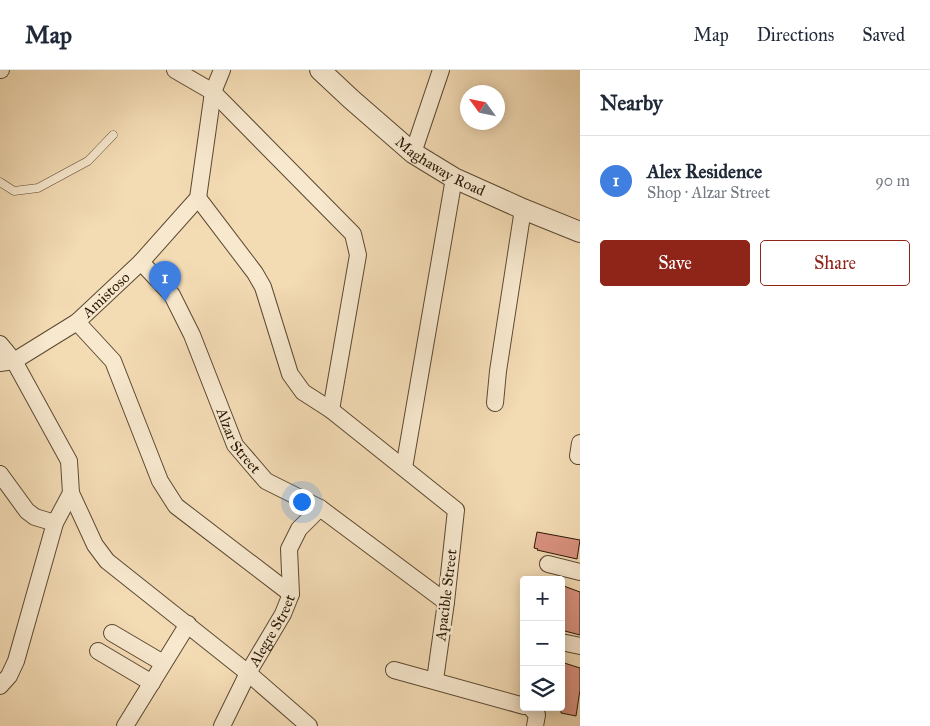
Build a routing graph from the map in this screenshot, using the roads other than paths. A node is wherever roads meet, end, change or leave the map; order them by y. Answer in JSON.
{"nodes":[{"id":1,"x":175,"y":70,"type":"edge"},
{"id":2,"x":222,"y":70,"type":"edge"},
{"id":3,"x":320,"y":70,"type":"edge"},
{"id":4,"x":441,"y":70,"type":"edge"},
{"id":5,"x":213,"y":92,"type":"junction"},
{"id":6,"x":113,"y":135,"type":"dead end"},
{"id":7,"x":413,"y":153,"type":"junction"},
{"id":8,"x":454,"y":178,"type":"junction"},
{"id":9,"x":0,"y":182,"type":"edge"},
{"id":10,"x":198,"y":198,"type":"junction"},
{"id":11,"x":523,"y":209,"type":"junction"},
{"id":12,"x":580,"y":232,"type":"edge"},
{"id":13,"x":141,"y":262,"type":"junction"},
{"id":14,"x":77,"y":322,"type":"junction"},
{"id":15,"x":0,"y":344,"type":"edge"},
{"id":16,"x":7,"y":362,"type":"edge"},
{"id":17,"x":495,"y":403,"type":"dead end"},
{"id":18,"x":331,"y":410,"type":"junction"},
{"id":19,"x":404,"y":468,"type":"junction"},
{"id":20,"x":0,"y":474,"type":"edge"},
{"id":21,"x":72,"y":493,"type":"junction"},
{"id":22,"x":320,"y":508,"type":"junction"},
{"id":23,"x":56,"y":523,"type":"junction"},
{"id":24,"x":548,"y":564,"type":"dead end"},
{"id":25,"x":580,"y":572,"type":"edge"},
{"id":26,"x":291,"y":594,"type":"junction"},
{"id":27,"x":446,"y":602,"type":"junction"},
{"id":28,"x":188,"y":624,"type":"junction"},
{"id":29,"x":112,"y":633,"type":"dead end"},
{"id":30,"x":565,"y":643,"type":"edge"},
{"id":31,"x":580,"y":646,"type":"edge"},
{"id":32,"x":98,"y":651,"type":"dead end"},
{"id":33,"x":163,"y":663,"type":"junction"},
{"id":34,"x":394,"y":670,"type":"dead end"},
{"id":35,"x":248,"y":673,"type":"junction"},
{"id":36,"x":435,"y":680,"type":"junction"},
{"id":37,"x":152,"y":683,"type":"junction"},
{"id":38,"x":0,"y":686,"type":"edge"},
{"id":39,"x":531,"y":714,"type":"edge"},
{"id":40,"x":125,"y":726,"type":"edge"},
{"id":41,"x":222,"y":726,"type":"edge"},
{"id":42,"x":309,"y":726,"type":"edge"}],
"edges":[{"from":1,"to":5,"type":"street"},
{"from":2,"to":5,"type":"street"},
{"from":3,"to":7,"type":"street","name":"Maghaway Road"},
{"from":4,"to":7,"type":"street"},
{"from":5,"to":10,"type":"street"},
{"from":5,"to":18,"type":"street"},
{"from":6,"to":9,"type":"lane"},
{"from":7,"to":8,"type":"street","name":"Maghaway Road"},
{"from":8,"to":11,"type":"street","name":"Maghaway Road"},
{"from":8,"to":19,"type":"street"},
{"from":10,"to":13,"type":"street","name":"Amistoso"},
{"from":10,"to":18,"type":"street"},
{"from":11,"to":12,"type":"street","name":"Maghaway Road"},
{"from":11,"to":17,"type":"street"},
{"from":13,"to":14,"type":"street","name":"Amistoso"},
{"from":13,"to":22,"type":"street","name":"Alzar Street"},
{"from":14,"to":16,"type":"street","name":"Amistoso"},
{"from":14,"to":26,"type":"street"},
{"from":15,"to":16,"type":"street"},
{"from":16,"to":21,"type":"street"},
{"from":18,"to":19,"type":"street"},
{"from":19,"to":27,"type":"street","name":"Apacible Street"},
{"from":20,"to":23,"type":"street"},
{"from":21,"to":23,"type":"street"},
{"from":21,"to":28,"type":"street"},
{"from":22,"to":26,"type":"street","name":"Alegre Street"},
{"from":22,"to":27,"type":"street","name":"Alzar Street"},
{"from":23,"to":38,"type":"street"},
{"from":24,"to":25,"type":"street"},
{"from":26,"to":35,"type":"street","name":"Alegre Street"},
{"from":27,"to":36,"type":"street","name":"Apacible Street"},
{"from":28,"to":33,"type":"street"},
{"from":28,"to":35,"type":"street"},
{"from":29,"to":33,"type":"street"},
{"from":30,"to":31,"type":"street"},
{"from":32,"to":37,"type":"street"},
{"from":33,"to":37,"type":"street"},
{"from":34,"to":36,"type":"street"},
{"from":35,"to":41,"type":"street","name":"Alegre Street"},
{"from":35,"to":42,"type":"street"},
{"from":36,"to":39,"type":"street"},
{"from":37,"to":40,"type":"street"}]}
